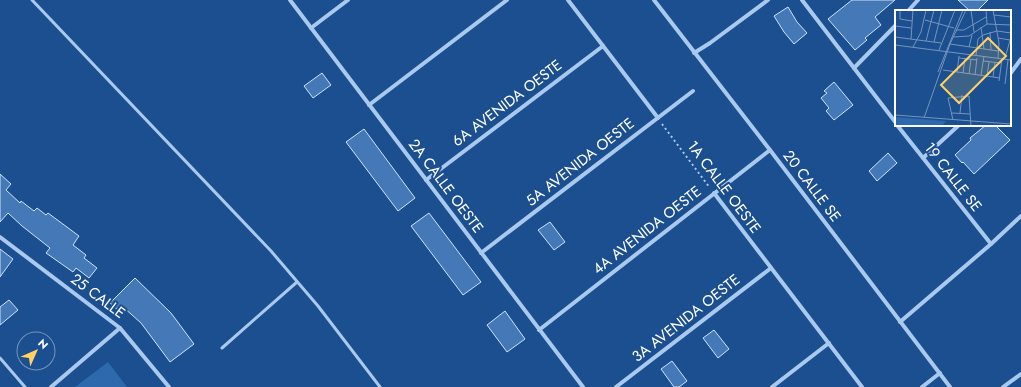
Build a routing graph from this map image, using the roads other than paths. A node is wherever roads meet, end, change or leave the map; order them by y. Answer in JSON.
{"nodes":[{"id":1,"x":32,"y":0,"type":"edge"},
{"id":2,"x":290,"y":0,"type":"edge"},
{"id":3,"x":348,"y":0,"type":"edge"},
{"id":4,"x":507,"y":0,"type":"edge"},
{"id":5,"x":568,"y":0,"type":"edge"},
{"id":6,"x":654,"y":0,"type":"edge"},
{"id":7,"x":768,"y":0,"type":"edge"},
{"id":8,"x":802,"y":0,"type":"edge"},
{"id":9,"x":918,"y":0,"type":"edge"},
{"id":10,"x":909,"y":10,"type":"edge"},
{"id":11,"x":895,"y":26,"type":"edge"},
{"id":12,"x":311,"y":28,"type":"junction"},
{"id":13,"x":603,"y":46,"type":"junction"},
{"id":14,"x":694,"y":53,"type":"junction"},
{"id":15,"x":1021,"y":59,"type":"edge"},
{"id":16,"x":854,"y":68,"type":"junction"},
{"id":17,"x":1011,"y":73,"type":"edge"},
{"id":18,"x":694,"y":90,"type":"dead end"},
{"id":19,"x":369,"y":105,"type":"junction"},
{"id":20,"x":658,"y":118,"type":"junction"},
{"id":21,"x":895,"y":121,"type":"edge"},
{"id":22,"x":899,"y":126,"type":"edge"},
{"id":23,"x":958,"y":126,"type":"edge"},
{"id":24,"x":770,"y":150,"type":"junction"},
{"id":25,"x":923,"y":158,"type":"junction"},
{"id":26,"x":426,"y":180,"type":"junction"},
{"id":27,"x":714,"y":193,"type":"junction"},
{"id":28,"x":1021,"y":216,"type":"edge"},
{"id":29,"x":0,"y":237,"type":"edge"},
{"id":30,"x":991,"y":244,"type":"junction"},
{"id":31,"x":481,"y":253,"type":"junction"},
{"id":32,"x":771,"y":268,"type":"junction"},
{"id":33,"x":297,"y":282,"type":"junction"},
{"id":34,"x":900,"y":322,"type":"junction"},
{"id":35,"x":120,"y":328,"type":"junction"},
{"id":36,"x":539,"y":330,"type":"junction"},
{"id":37,"x":829,"y":343,"type":"junction"},
{"id":38,"x":222,"y":348,"type":"dead end"},
{"id":39,"x":0,"y":358,"type":"edge"},
{"id":40,"x":940,"y":373,"type":"junction"},
{"id":41,"x":1021,"y":374,"type":"edge"},
{"id":42,"x":25,"y":387,"type":"edge"},
{"id":43,"x":51,"y":387,"type":"edge"},
{"id":44,"x":169,"y":387,"type":"edge"},
{"id":45,"x":380,"y":387,"type":"edge"},
{"id":46,"x":583,"y":387,"type":"edge"},
{"id":47,"x":616,"y":387,"type":"edge"},
{"id":48,"x":772,"y":387,"type":"edge"},
{"id":49,"x":862,"y":387,"type":"edge"},
{"id":50,"x":922,"y":387,"type":"edge"},
{"id":51,"x":950,"y":387,"type":"edge"},
{"id":52,"x":1003,"y":387,"type":"edge"}],
"edges":[{"from":1,"to":33,"type":"lane"},
{"from":2,"to":12,"type":"street","name":"2A CALLE OESTE"},
{"from":3,"to":12,"type":"street"},
{"from":4,"to":19,"type":"street"},
{"from":5,"to":13,"type":"street"},
{"from":6,"to":14,"type":"street","name":"20 CALLE SE"},
{"from":7,"to":14,"type":"street"},
{"from":8,"to":16,"type":"street","name":"19 CALLE SE"},
{"from":9,"to":10,"type":"street"},
{"from":11,"to":16,"type":"street"},
{"from":12,"to":19,"type":"street","name":"2A CALLE OESTE"},
{"from":13,"to":20,"type":"street"},
{"from":13,"to":26,"type":"street","name":"6A AVENIDA OESTE"},
{"from":14,"to":24,"type":"street","name":"20 CALLE SE"},
{"from":15,"to":17,"type":"street"},
{"from":16,"to":21,"type":"street","name":"19 CALLE SE"},
{"from":18,"to":20,"type":"street","name":"5A AVENIDA OESTE"},
{"from":19,"to":26,"type":"street","name":"2A CALLE OESTE"},
{"from":20,"to":31,"type":"street","name":"5A AVENIDA OESTE"},
{"from":22,"to":25,"type":"street","name":"19 CALLE SE"},
{"from":23,"to":25,"type":"street"},
{"from":24,"to":27,"type":"street","name":"4A AVENIDA OESTE"},
{"from":24,"to":34,"type":"street","name":"20 CALLE SE"},
{"from":25,"to":30,"type":"street","name":"19 CALLE SE"},
{"from":26,"to":31,"type":"street","name":"2A CALLE OESTE"},
{"from":27,"to":32,"type":"street","name":"1A CALLE OESTE"},
{"from":27,"to":36,"type":"street","name":"4A AVENIDA OESTE"},
{"from":28,"to":30,"type":"street"},
{"from":29,"to":35,"type":"street","name":"25 CALLE"},
{"from":30,"to":34,"type":"street"},
{"from":31,"to":36,"type":"street","name":"2A CALLE OESTE"},
{"from":32,"to":37,"type":"street","name":"1A CALLE OESTE"},
{"from":32,"to":47,"type":"street","name":"3A AVENIDA OESTE"},
{"from":33,"to":38,"type":"lane"},
{"from":33,"to":45,"type":"lane"},
{"from":34,"to":40,"type":"street","name":"20 CALLE SE"},
{"from":35,"to":43,"type":"street"},
{"from":35,"to":44,"type":"street","name":"25 CALLE"},
{"from":36,"to":46,"type":"street","name":"2A CALLE OESTE"},
{"from":37,"to":48,"type":"street"},
{"from":37,"to":49,"type":"street","name":"1A CALLE OESTE"},
{"from":39,"to":42,"type":"lane"},
{"from":40,"to":50,"type":"street"},
{"from":40,"to":51,"type":"street","name":"20 CALLE SE"},
{"from":41,"to":52,"type":"street"}]}
